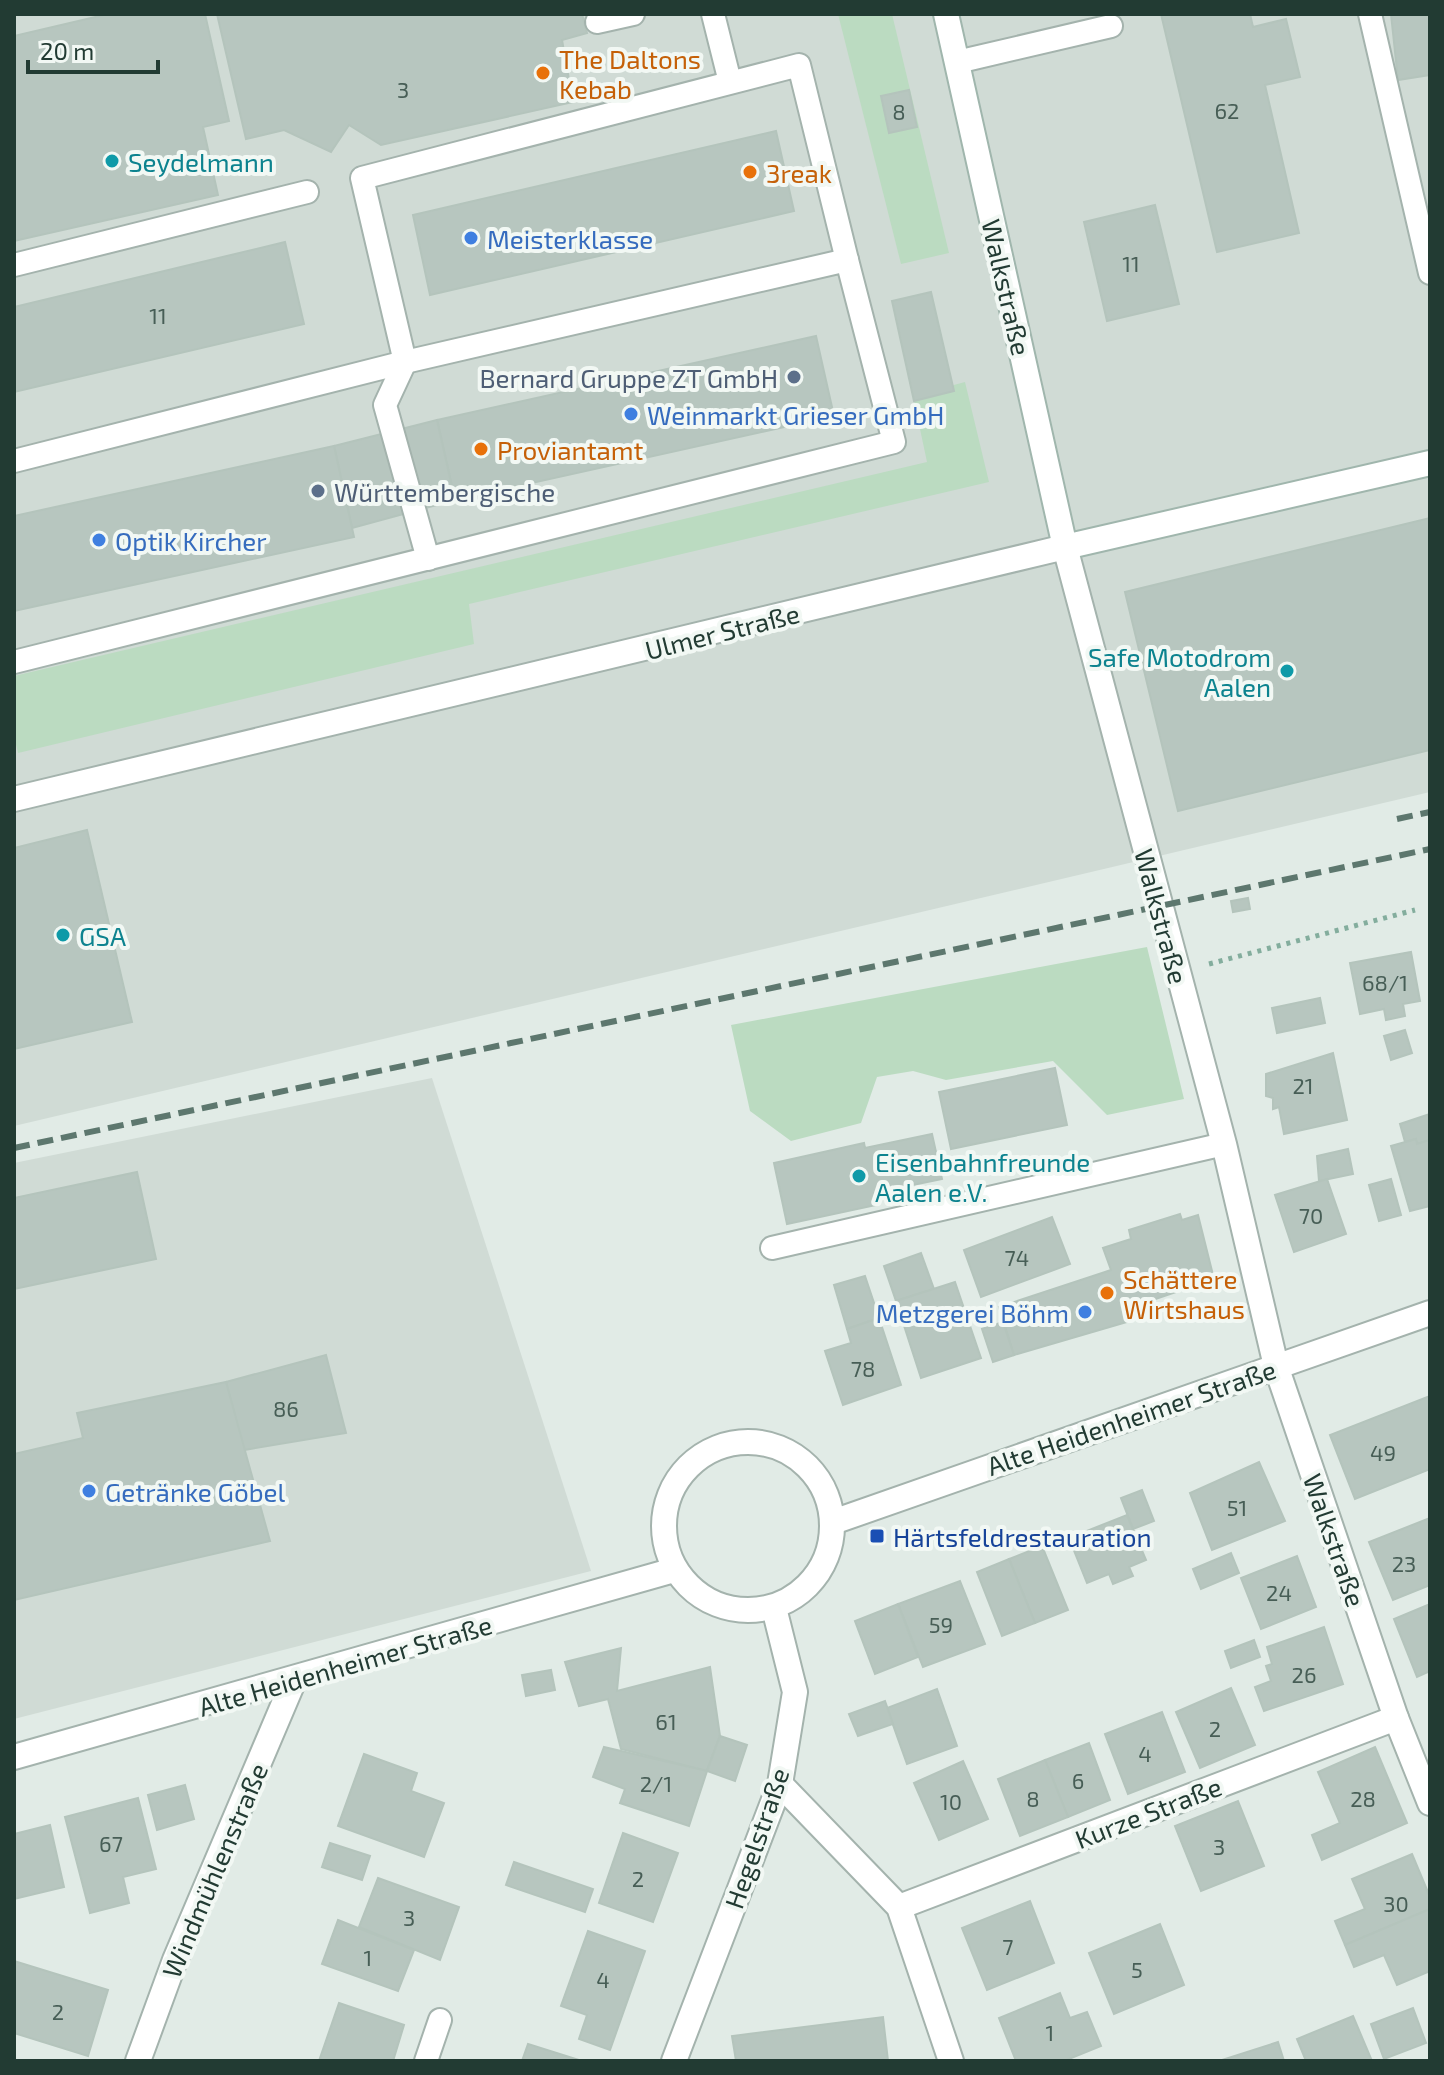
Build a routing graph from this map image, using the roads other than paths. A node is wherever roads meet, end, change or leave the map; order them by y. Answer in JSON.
{"nodes":[{"id":1,"x":633,"y":14,"type":"edge"},
{"id":2,"x":713,"y":14,"type":"edge"},
{"id":3,"x":946,"y":14,"type":"edge"},
{"id":4,"x":1370,"y":14,"type":"edge"},
{"id":5,"x":597,"y":22,"type":"dead end"},
{"id":6,"x":1111,"y":26,"type":"dead end"},
{"id":7,"x":957,"y":62,"type":"junction"},
{"id":8,"x":730,"y":82,"type":"junction"},
{"id":9,"x":307,"y":192,"type":"dead end"},
{"id":10,"x":847,"y":260,"type":"junction"},
{"id":11,"x":14,"y":265,"type":"edge"},
{"id":12,"x":1430,"y":273,"type":"edge"},
{"id":13,"x":405,"y":362,"type":"junction"},
{"id":14,"x":14,"y":461,"type":"edge"},
{"id":15,"x":1430,"y":463,"type":"edge"},
{"id":16,"x":1065,"y":547,"type":"junction"},
{"id":17,"x":428,"y":559,"type":"junction"},
{"id":18,"x":14,"y":662,"type":"edge"},
{"id":19,"x":14,"y":799,"type":"edge"},
{"id":20,"x":1224,"y":1144,"type":"junction"},
{"id":21,"x":772,"y":1248,"type":"dead end"},
{"id":22,"x":1430,"y":1313,"type":"edge"},
{"id":23,"x":1276,"y":1366,"type":"junction"},
{"id":24,"x":833,"y":1522,"type":"junction"},
{"id":25,"x":674,"y":1570,"type":"junction"},
{"id":26,"x":774,"y":1608,"type":"junction"},
{"id":27,"x":294,"y":1680,"type":"junction"},
{"id":28,"x":1396,"y":1718,"type":"junction"},
{"id":29,"x":14,"y":1757,"type":"edge"},
{"id":30,"x":780,"y":1784,"type":"junction"},
{"id":31,"x":1430,"y":1803,"type":"edge"},
{"id":32,"x":899,"y":1907,"type":"junction"},
{"id":33,"x":440,"y":2020,"type":"dead end"},
{"id":34,"x":138,"y":2061,"type":"edge"},
{"id":35,"x":426,"y":2061,"type":"edge"},
{"id":36,"x":674,"y":2061,"type":"edge"},
{"id":37,"x":951,"y":2061,"type":"edge"}],
"edges":[{"from":1,"to":5,"type":"lane"},
{"from":2,"to":8,"type":"lane"},
{"from":3,"to":7,"type":"street","name":"Walkstraße"},
{"from":4,"to":12,"type":"lane"},
{"from":6,"to":7,"type":"lane"},
{"from":7,"to":16,"type":"street","name":"Walkstraße"},
{"from":8,"to":10,"type":"lane"},
{"from":8,"to":13,"type":"lane"},
{"from":9,"to":11,"type":"lane"},
{"from":10,"to":13,"type":"lane"},
{"from":10,"to":17,"type":"lane"},
{"from":13,"to":14,"type":"lane"},
{"from":13,"to":17,"type":"lane"},
{"from":15,"to":16,"type":"street","name":"Ulmer Straße"},
{"from":16,"to":19,"type":"street","name":"Ulmer Straße"},
{"from":16,"to":20,"type":"street","name":"Walkstraße"},
{"from":17,"to":18,"type":"lane"},
{"from":20,"to":21,"type":"lane"},
{"from":20,"to":23,"type":"street","name":"Walkstraße"},
{"from":22,"to":23,"type":"street","name":"Alte Heidenheimer Straße"},
{"from":23,"to":24,"type":"street","name":"Alte Heidenheimer Straße"},
{"from":23,"to":28,"type":"street","name":"Walkstraße"},
{"from":24,"to":25,"type":"street"},
{"from":24,"to":26,"type":"street"},
{"from":25,"to":26,"type":"street"},
{"from":25,"to":27,"type":"street","name":"Alte Heidenheimer Straße"},
{"from":26,"to":30,"type":"street","name":"Hegelstraße"},
{"from":27,"to":29,"type":"street","name":"Alte Heidenheimer Straße"},
{"from":27,"to":34,"type":"street","name":"Windmühlenstraße"},
{"from":28,"to":31,"type":"street","name":"Walkstraße"},
{"from":28,"to":32,"type":"street","name":"Kurze Straße"},
{"from":30,"to":32,"type":"street"},
{"from":30,"to":36,"type":"street","name":"Hegelstraße"},
{"from":32,"to":37,"type":"street"},
{"from":33,"to":35,"type":"lane"}]}
